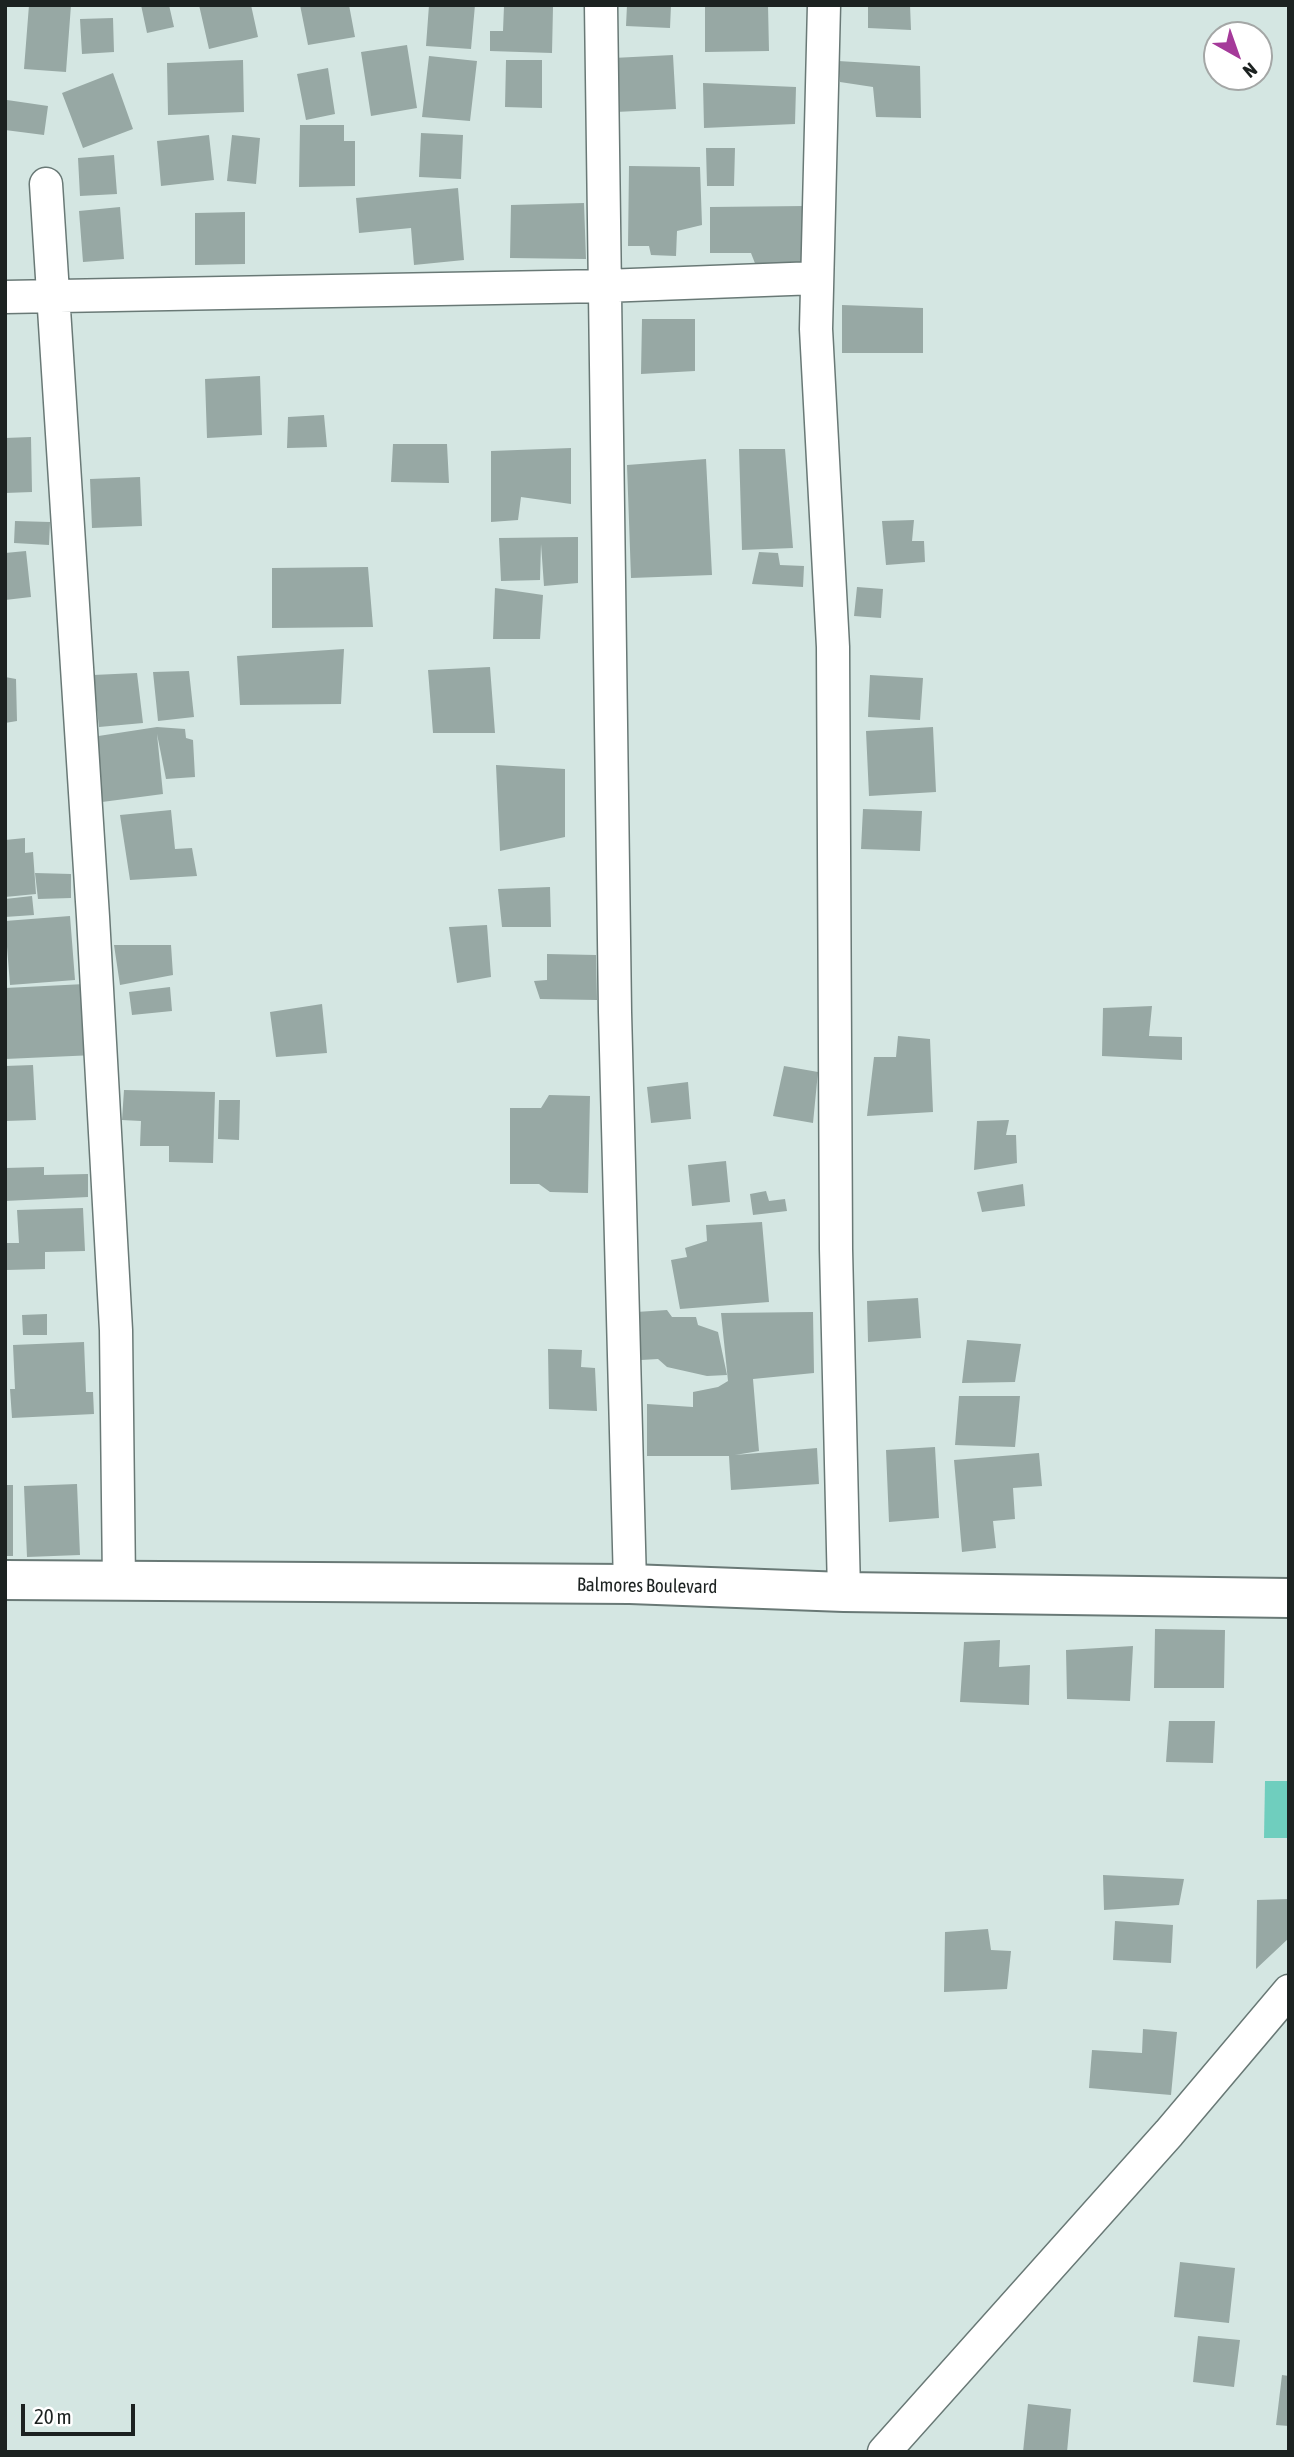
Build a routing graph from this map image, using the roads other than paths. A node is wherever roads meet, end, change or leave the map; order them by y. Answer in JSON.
{"nodes":[{"id":1,"x":601,"y":5,"type":"edge"},
{"id":2,"x":824,"y":5,"type":"edge"},
{"id":3,"x":46,"y":184,"type":"dead end"},
{"id":4,"x":817,"y":278,"type":"junction"},
{"id":5,"x":604,"y":286,"type":"junction"},
{"id":6,"x":5,"y":297,"type":"edge"},
{"id":7,"x":53,"y":297,"type":"junction"},
{"id":8,"x":5,"y":1580,"type":"edge"},
{"id":9,"x":119,"y":1583,"type":"junction"},
{"id":10,"x":630,"y":1584,"type":"junction"},
{"id":11,"x":844,"y":1592,"type":"junction"},
{"id":12,"x":1289,"y":1598,"type":"edge"},
{"id":13,"x":1289,"y":1991,"type":"edge"},
{"id":14,"x":884,"y":2452,"type":"edge"}],
"edges":[{"from":1,"to":5,"type":"street"},
{"from":2,"to":4,"type":"street"},
{"from":3,"to":7,"type":"street"},
{"from":4,"to":5,"type":"street"},
{"from":4,"to":11,"type":"street"},
{"from":5,"to":7,"type":"street"},
{"from":5,"to":10,"type":"street"},
{"from":6,"to":7,"type":"street"},
{"from":7,"to":9,"type":"street"},
{"from":8,"to":9,"type":"street","name":"Balmores Boulevard"},
{"from":9,"to":10,"type":"street","name":"Balmores Boulevard"},
{"from":10,"to":11,"type":"street","name":"Balmores Boulevard"},
{"from":11,"to":12,"type":"street","name":"Balmores Boulevard"},
{"from":13,"to":14,"type":"street"}]}
